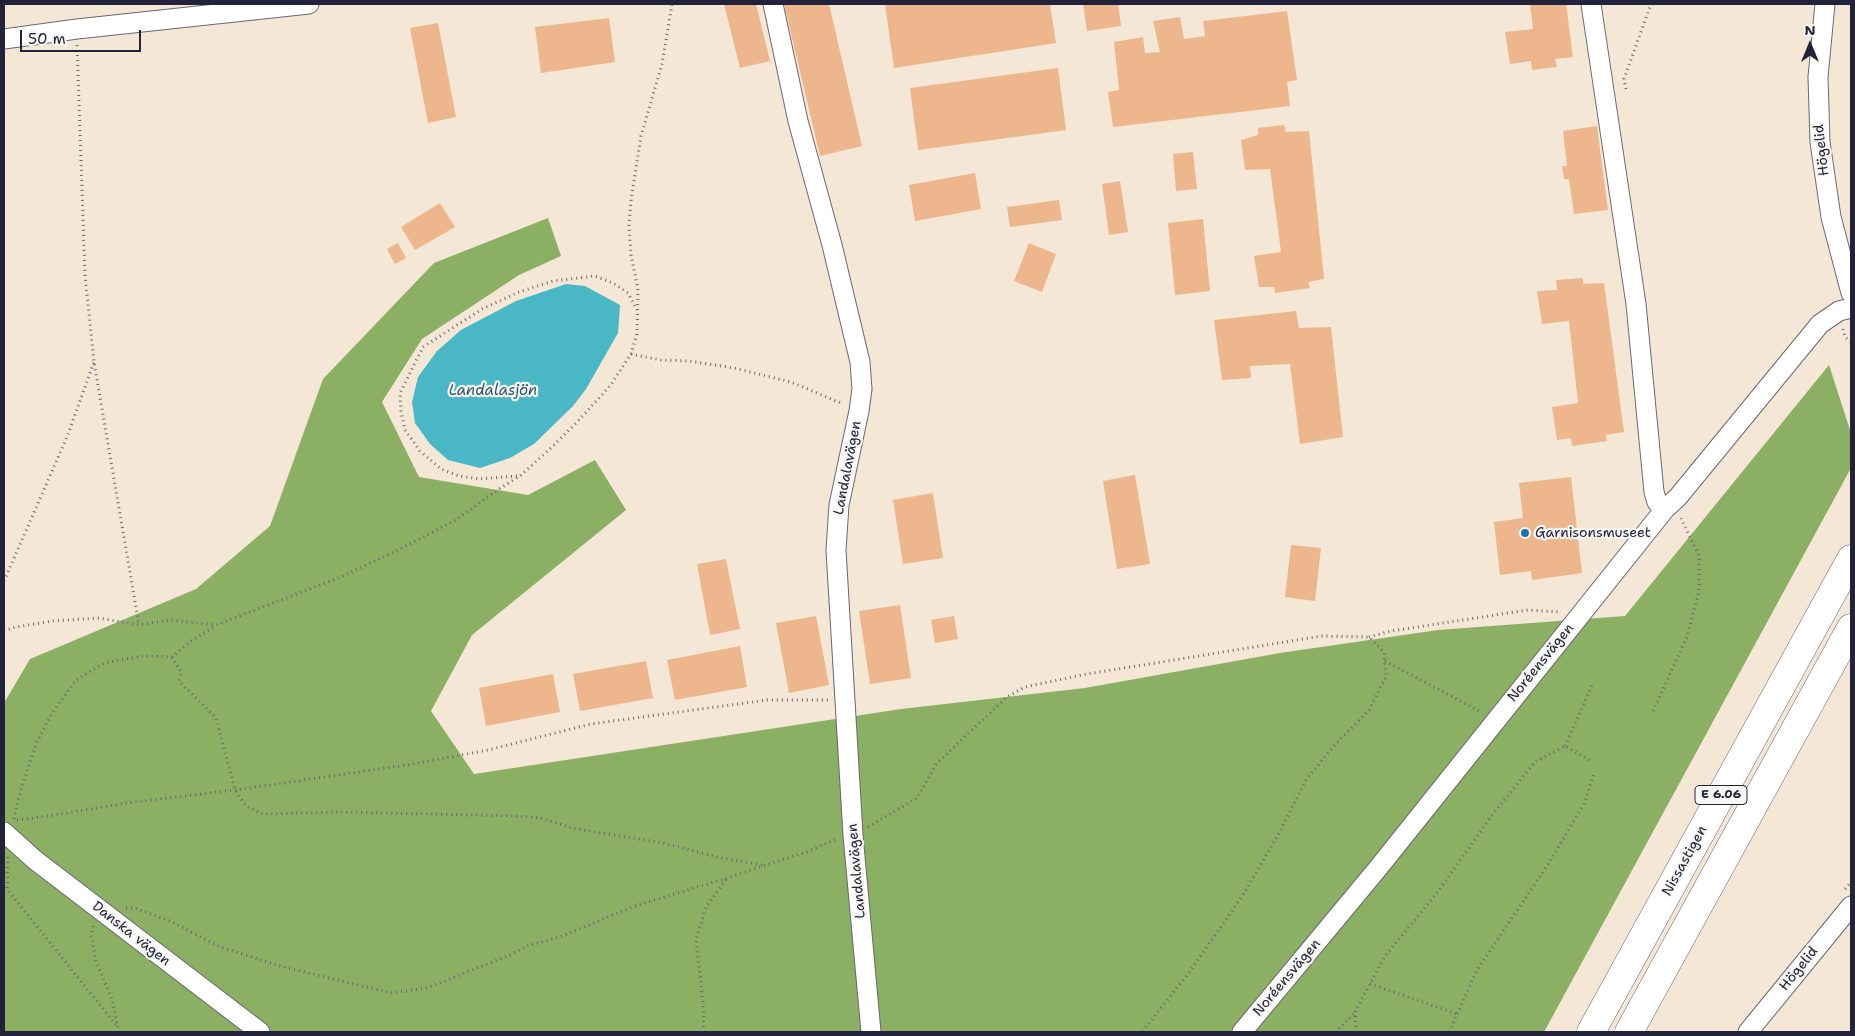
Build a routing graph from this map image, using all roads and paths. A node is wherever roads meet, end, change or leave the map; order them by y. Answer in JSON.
{"nodes":[{"id":1,"x":309,"y":4,"type":"edge"},
{"id":2,"x":672,"y":4,"type":"edge"},
{"id":3,"x":773,"y":4,"type":"edge"},
{"id":4,"x":1591,"y":4,"type":"edge"},
{"id":5,"x":1650,"y":4,"type":"edge"},
{"id":6,"x":1825,"y":4,"type":"edge"},
{"id":7,"x":77,"y":29,"type":"junction"},
{"id":8,"x":4,"y":39,"type":"edge"},
{"id":9,"x":1626,"y":88,"type":"dead end"},
{"id":10,"x":1851,"y":293,"type":"edge"},
{"id":11,"x":1851,"y":308,"type":"edge"},
{"id":12,"x":638,"y":311,"type":"junction"},
{"id":13,"x":631,"y":354,"type":"junction"},
{"id":14,"x":94,"y":362,"type":"junction"},
{"id":15,"x":860,"y":411,"type":"junction"},
{"id":16,"x":520,"y":476,"type":"junction"},
{"id":17,"x":1669,"y":506,"type":"junction"},
{"id":18,"x":1851,"y":559,"type":"edge"},
{"id":19,"x":4,"y":581,"type":"edge"},
{"id":20,"x":1581,"y":613,"type":"junction"},
{"id":21,"x":139,"y":625,"type":"junction"},
{"id":22,"x":216,"y":625,"type":"junction"},
{"id":23,"x":1851,"y":628,"type":"edge"},
{"id":24,"x":4,"y":631,"type":"edge"},
{"id":25,"x":1369,"y":637,"type":"junction"},
{"id":26,"x":172,"y":657,"type":"junction"},
{"id":27,"x":1385,"y":660,"type":"junction"},
{"id":28,"x":1593,"y":683,"type":"dead end"},
{"id":29,"x":845,"y":700,"type":"junction"},
{"id":30,"x":1653,"y":711,"type":"dead end"},
{"id":31,"x":1495,"y":720,"type":"junction"},
{"id":32,"x":1565,"y":746,"type":"junction"},
{"id":33,"x":1593,"y":762,"type":"dead end"},
{"id":34,"x":1594,"y":773,"type":"dead end"},
{"id":35,"x":235,"y":790,"type":"junction"},
{"id":36,"x":9,"y":826,"type":"edge"},
{"id":37,"x":853,"y":835,"type":"junction"},
{"id":38,"x":8,"y":854,"type":"dead end"},
{"id":39,"x":762,"y":865,"type":"junction"},
{"id":40,"x":727,"y":878,"type":"junction"},
{"id":41,"x":1699,"y":906,"type":"junction"},
{"id":42,"x":98,"y":908,"type":"junction"},
{"id":43,"x":1848,"y":918,"type":"edge"},
{"id":44,"x":1370,"y":984,"type":"junction"},
{"id":45,"x":1355,"y":1013,"type":"junction"},
{"id":46,"x":1457,"y":1014,"type":"junction"},
{"id":47,"x":118,"y":1027,"type":"junction"},
{"id":48,"x":119,"y":1032,"type":"edge"},
{"id":49,"x":260,"y":1032,"type":"edge"},
{"id":50,"x":703,"y":1032,"type":"edge"},
{"id":51,"x":871,"y":1032,"type":"edge"},
{"id":52,"x":1142,"y":1032,"type":"edge"},
{"id":53,"x":1242,"y":1032,"type":"edge"},
{"id":54,"x":1335,"y":1032,"type":"edge"},
{"id":55,"x":1356,"y":1032,"type":"edge"},
{"id":56,"x":1449,"y":1032,"type":"edge"},
{"id":57,"x":1591,"y":1032,"type":"edge"},
{"id":58,"x":1629,"y":1032,"type":"edge"},
{"id":59,"x":1648,"y":1032,"type":"edge"},
{"id":60,"x":1748,"y":1032,"type":"edge"}],
"edges":[{"from":1,"to":7,"type":"street"},
{"from":2,"to":12,"type":"path"},
{"from":3,"to":15,"type":"street","name":"Landalavägen"},
{"from":4,"to":17,"type":"street"},
{"from":5,"to":9,"type":"path"},
{"from":6,"to":10,"type":"street","name":"Högelid"},
{"from":7,"to":8,"type":"street"},
{"from":7,"to":14,"type":"path"},
{"from":11,"to":17,"type":"street","name":"Noréensvägen"},
{"from":12,"to":13,"type":"path"},
{"from":12,"to":16,"type":"path"},
{"from":13,"to":15,"type":"path"},
{"from":13,"to":16,"type":"path"},
{"from":14,"to":19,"type":"path"},
{"from":14,"to":21,"type":"path"},
{"from":15,"to":29,"type":"street","name":"Landalavägen"},
{"from":16,"to":22,"type":"path"},
{"from":17,"to":20,"type":"street","name":"Noréensvägen"},
{"from":17,"to":30,"type":"path"},
{"from":18,"to":57,"type":"highway","name":"Nissastigen","number":"E 6.06"},
{"from":20,"to":25,"type":"path"},
{"from":20,"to":31,"type":"street","name":"Noréensvägen"},
{"from":21,"to":22,"type":"path"},
{"from":21,"to":24,"type":"path"},
{"from":22,"to":26,"type":"path"},
{"from":23,"to":41,"type":"highway","number":"E 6.06"},
{"from":25,"to":27,"type":"path"},
{"from":25,"to":37,"type":"path"},
{"from":26,"to":35,"type":"path"},
{"from":26,"to":36,"type":"path"},
{"from":27,"to":31,"type":"path"},
{"from":27,"to":52,"type":"path"},
{"from":28,"to":32,"type":"path"},
{"from":29,"to":35,"type":"path"},
{"from":29,"to":37,"type":"street","name":"Landalavägen"},
{"from":31,"to":53,"type":"street","name":"Noréensvägen"},
{"from":32,"to":33,"type":"path"},
{"from":32,"to":44,"type":"path"},
{"from":34,"to":46,"type":"path"},
{"from":35,"to":36,"type":"path"},
{"from":35,"to":39,"type":"path"},
{"from":36,"to":42,"type":"street","name":"Danska vägen"},
{"from":37,"to":39,"type":"path"},
{"from":37,"to":51,"type":"street","name":"Landalavägen"},
{"from":38,"to":47,"type":"path"},
{"from":39,"to":40,"type":"path"},
{"from":40,"to":42,"type":"path"},
{"from":40,"to":50,"type":"path"},
{"from":41,"to":58,"type":"highway","number":"E 6.06"},
{"from":41,"to":59,"type":"highway","number":"E 6.06"},
{"from":42,"to":47,"type":"path"},
{"from":42,"to":49,"type":"street","name":"Danska vägen"},
{"from":43,"to":60,"type":"street","name":"Högelid"},
{"from":44,"to":45,"type":"path"},
{"from":44,"to":46,"type":"path"},
{"from":45,"to":54,"type":"path"},
{"from":45,"to":55,"type":"path"},
{"from":46,"to":56,"type":"path"},
{"from":47,"to":48,"type":"path"}]}
